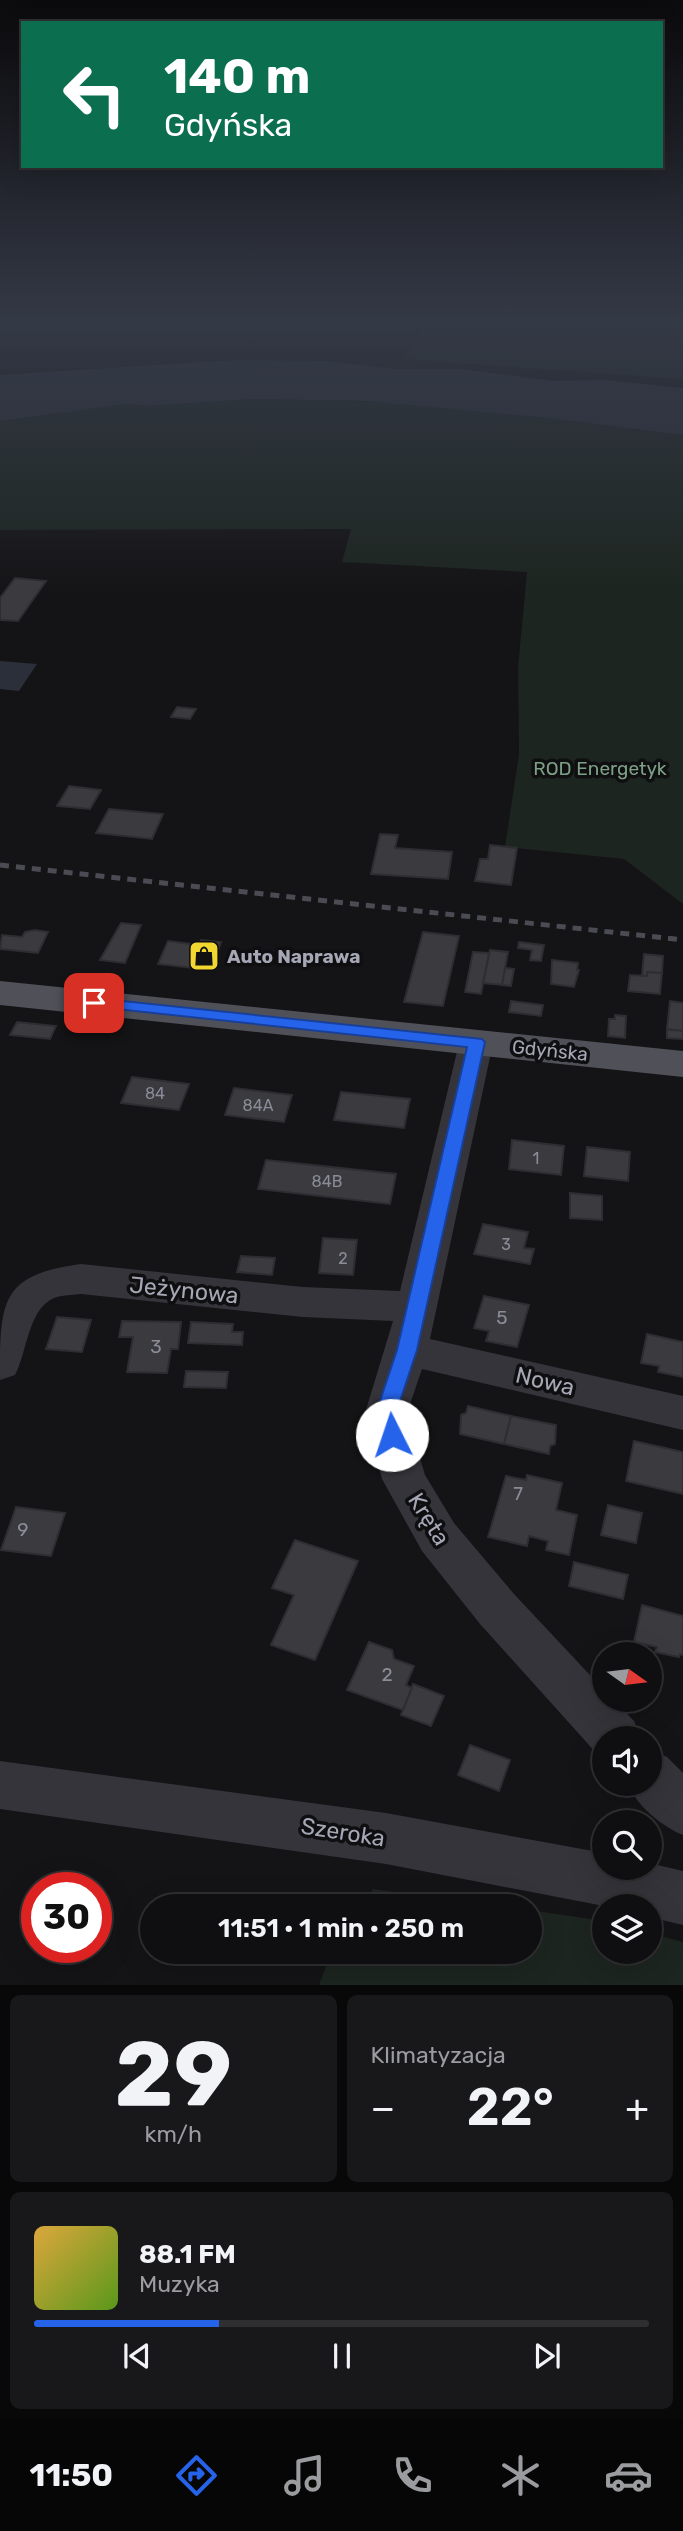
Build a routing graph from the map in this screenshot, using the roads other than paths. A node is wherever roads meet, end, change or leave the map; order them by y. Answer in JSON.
{"nodes":[{"id":1,"x":0,"y":993,"type":"edge"},
{"id":2,"x":476,"y":1042,"type":"junction"},
{"id":3,"x":683,"y":1064,"type":"edge"},
{"id":4,"x":417,"y":1307,"type":"junction"},
{"id":5,"x":407,"y":1350,"type":"junction"},
{"id":6,"x":0,"y":1364,"type":"edge"},
{"id":7,"x":683,"y":1413,"type":"edge"},
{"id":8,"x":605,"y":1726,"type":"edge"},
{"id":9,"x":0,"y":1785,"type":"edge"},
{"id":10,"x":662,"y":1788,"type":"edge"},
{"id":11,"x":683,"y":1810,"type":"edge"},
{"id":12,"x":683,"y":1898,"type":"edge"}],
"edges":[{"from":1,"to":2,"type":"main road","name":"Gdyńska"},
{"from":2,"to":3,"type":"main road","name":"Gdyńska"},
{"from":2,"to":4,"type":"street","name":"Kręta"},
{"from":4,"to":5,"type":"street","name":"Kręta"},
{"from":4,"to":6,"type":"street","name":"Jeżynowa"},
{"from":5,"to":7,"type":"street","name":"Nowa"},
{"from":5,"to":8,"type":"street","name":"Kręta"},
{"from":9,"to":12,"type":"street","name":"Szeroka"},
{"from":10,"to":11,"type":"street"}]}
